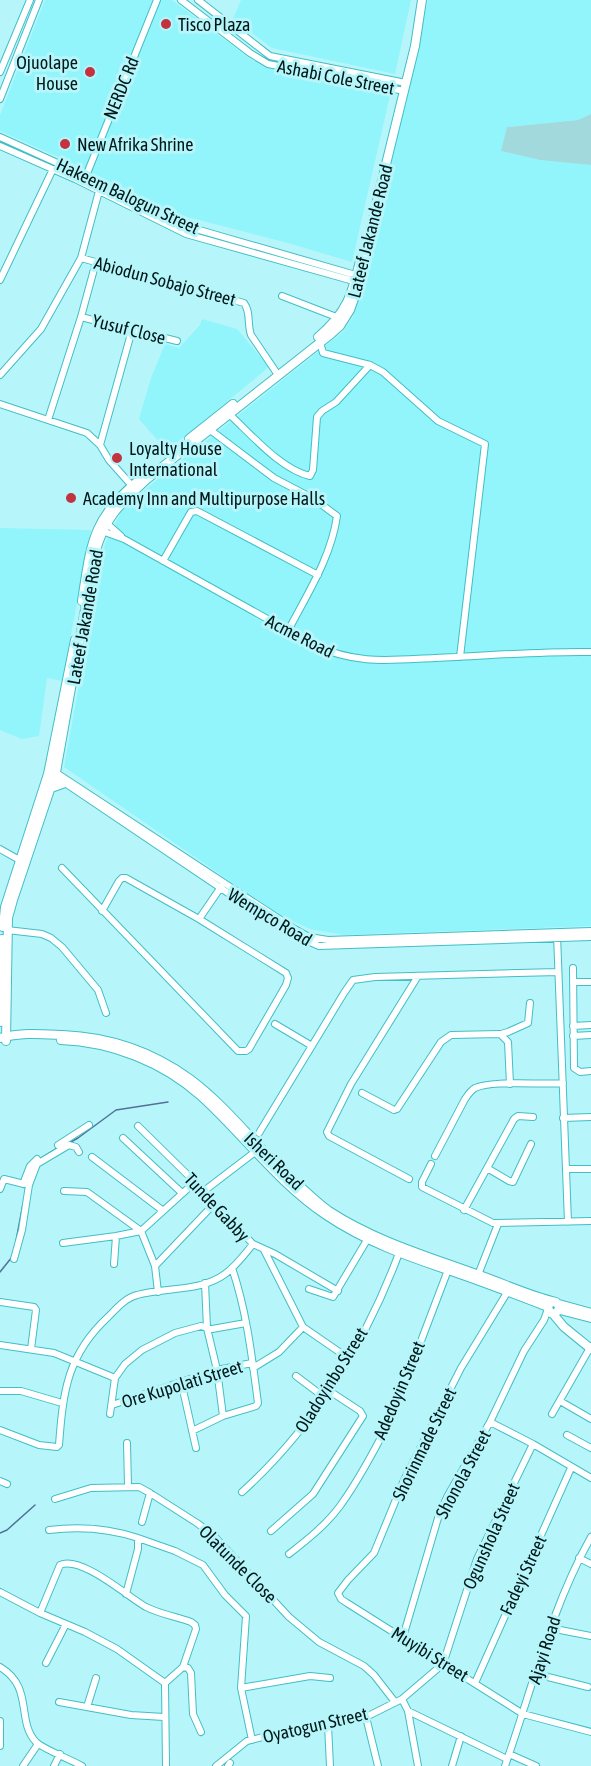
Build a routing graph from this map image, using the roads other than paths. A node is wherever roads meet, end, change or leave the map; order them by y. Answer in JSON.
{"nodes":[{"id":1,"x":30,"y":0,"type":"edge"},
{"id":2,"x":39,"y":0,"type":"edge"},
{"id":3,"x":157,"y":0,"type":"edge"},
{"id":4,"x":181,"y":0,"type":"edge"},
{"id":5,"x":198,"y":0,"type":"edge"},
{"id":6,"x":422,"y":0,"type":"edge"},
{"id":7,"x":0,"y":71,"type":"edge"},
{"id":8,"x":375,"y":77,"type":"junction"},
{"id":9,"x":373,"y":86,"type":"junction"},
{"id":10,"x":403,"y":86,"type":"junction"},
{"id":11,"x":0,"y":99,"type":"edge"},
{"id":12,"x":0,"y":137,"type":"edge"},
{"id":13,"x":0,"y":146,"type":"edge"},
{"id":14,"x":53,"y":169,"type":"junction"},
{"id":15,"x":86,"y":176,"type":"junction"},
{"id":16,"x":99,"y":191,"type":"junction"},
{"id":17,"x":137,"y":206,"type":"junction"},
{"id":18,"x":81,"y":258,"type":"junction"},
{"id":19,"x":96,"y":262,"type":"junction"},
{"id":20,"x":359,"y":279,"type":"junction"},
{"id":21,"x":0,"y":280,"type":"edge"},
{"id":22,"x":282,"y":296,"type":"dead end"},
{"id":23,"x":81,"y":317,"type":"junction"},
{"id":24,"x":339,"y":318,"type":"junction"},
{"id":25,"x":132,"y":330,"type":"junction"},
{"id":26,"x":177,"y":341,"type":"dead end"},
{"id":27,"x":320,"y":342,"type":"junction"},
{"id":28,"x":370,"y":364,"type":"junction"},
{"id":29,"x":276,"y":372,"type":"junction"},
{"id":30,"x":0,"y":375,"type":"edge"},
{"id":31,"x":0,"y":404,"type":"edge"},
{"id":32,"x":229,"y":414,"type":"junction"},
{"id":33,"x":48,"y":420,"type":"junction"},
{"id":34,"x":209,"y":429,"type":"junction"},
{"id":35,"x":100,"y":445,"type":"junction"},
{"id":36,"x":134,"y":488,"type":"junction"},
{"id":37,"x":104,"y":521,"type":"junction"},
{"id":38,"x":100,"y":530,"type":"junction"},
{"id":39,"x":124,"y":539,"type":"junction"},
{"id":40,"x":163,"y":561,"type":"junction"},
{"id":41,"x":318,"y":575,"type":"junction"},
{"id":42,"x":288,"y":631,"type":"junction"},
{"id":43,"x":591,"y":652,"type":"edge"},
{"id":44,"x":460,"y":657,"type":"junction"},
{"id":45,"x":52,"y":773,"type":"junction"},
{"id":46,"x":65,"y":783,"type":"junction"},
{"id":47,"x":51,"y":788,"type":"junction"},
{"id":48,"x":0,"y":849,"type":"edge"},
{"id":49,"x":23,"y":862,"type":"junction"},
{"id":50,"x":62,"y":868,"type":"dead end"},
{"id":51,"x":221,"y":887,"type":"junction"},
{"id":52,"x":102,"y":911,"type":"junction"},
{"id":53,"x":264,"y":913,"type":"junction"},
{"id":54,"x":199,"y":919,"type":"junction"},
{"id":55,"x":7,"y":930,"type":"junction"},
{"id":56,"x":591,"y":931,"type":"edge"},
{"id":57,"x":557,"y":935,"type":"junction"},
{"id":58,"x":591,"y":937,"type":"edge"},
{"id":59,"x":573,"y":968,"type":"dead end"},
{"id":60,"x":558,"y":972,"type":"junction"},
{"id":61,"x":418,"y":976,"type":"junction"},
{"id":62,"x":573,"y":982,"type":"junction"},
{"id":63,"x":591,"y":982,"type":"edge"},
{"id":64,"x":1,"y":1002,"type":"edge"},
{"id":65,"x":530,"y":1003,"type":"dead end"},
{"id":66,"x":0,"y":1007,"type":"edge"},
{"id":67,"x":106,"y":1013,"type":"dead end"},
{"id":68,"x":0,"y":1022,"type":"edge"},
{"id":69,"x":275,"y":1024,"type":"dead end"},
{"id":70,"x":591,"y":1025,"type":"edge"},
{"id":71,"x":561,"y":1031,"type":"junction"},
{"id":72,"x":573,"y":1031,"type":"junction"},
{"id":73,"x":500,"y":1034,"type":"junction"},
{"id":74,"x":591,"y":1035,"type":"edge"},
{"id":75,"x":2,"y":1041,"type":"edge"},
{"id":76,"x":312,"y":1046,"type":"junction"},
{"id":77,"x":591,"y":1071,"type":"edge"},
{"id":78,"x":563,"y":1083,"type":"junction"},
{"id":79,"x":510,"y":1084,"type":"junction"},
{"id":80,"x":362,"y":1093,"type":"dead end"},
{"id":81,"x":533,"y":1117,"type":"dead end"},
{"id":82,"x":591,"y":1117,"type":"edge"},
{"id":83,"x":563,"y":1118,"type":"junction"},
{"id":84,"x":89,"y":1125,"type":"dead end"},
{"id":85,"x":138,"y":1126,"type":"dead end"},
{"id":86,"x":260,"y":1133,"type":"dead end"},
{"id":87,"x":123,"y":1138,"type":"dead end"},
{"id":88,"x":531,"y":1144,"type":"dead end"},
{"id":89,"x":79,"y":1152,"type":"dead end"},
{"id":90,"x":255,"y":1152,"type":"junction"},
{"id":91,"x":435,"y":1156,"type":"dead end"},
{"id":92,"x":92,"y":1157,"type":"dead end"},
{"id":93,"x":431,"y":1164,"type":"dead end"},
{"id":94,"x":487,"y":1168,"type":"junction"},
{"id":95,"x":567,"y":1169,"type":"junction"},
{"id":96,"x":591,"y":1169,"type":"edge"},
{"id":97,"x":409,"y":1179,"type":"dead end"},
{"id":98,"x":195,"y":1182,"type":"junction"},
{"id":99,"x":26,"y":1184,"type":"junction"},
{"id":100,"x":0,"y":1189,"type":"edge"},
{"id":101,"x":64,"y":1191,"type":"dead end"},
{"id":102,"x":204,"y":1191,"type":"junction"},
{"id":103,"x":182,"y":1193,"type":"junction"},
{"id":104,"x":314,"y":1203,"type":"junction"},
{"id":105,"x":214,"y":1204,"type":"junction"},
{"id":106,"x":162,"y":1210,"type":"junction"},
{"id":107,"x":464,"y":1210,"type":"junction"},
{"id":108,"x":591,"y":1221,"type":"edge"},
{"id":109,"x":568,"y":1222,"type":"junction"},
{"id":110,"x":498,"y":1224,"type":"junction"},
{"id":111,"x":141,"y":1231,"type":"junction"},
{"id":112,"x":116,"y":1236,"type":"junction"},
{"id":113,"x":367,"y":1239,"type":"junction"},
{"id":114,"x":63,"y":1243,"type":"dead end"},
{"id":115,"x":253,"y":1244,"type":"junction"},
{"id":116,"x":263,"y":1249,"type":"junction"},
{"id":117,"x":399,"y":1253,"type":"junction"},
{"id":118,"x":14,"y":1260,"type":"dead end"},
{"id":119,"x":114,"y":1264,"type":"dead end"},
{"id":120,"x":155,"y":1266,"type":"junction"},
{"id":121,"x":232,"y":1268,"type":"junction"},
{"id":122,"x":448,"y":1270,"type":"junction"},
{"id":123,"x":478,"y":1275,"type":"junction"},
{"id":124,"x":205,"y":1283,"type":"junction"},
{"id":125,"x":309,"y":1289,"type":"dead end"},
{"id":126,"x":338,"y":1291,"type":"junction"},
{"id":127,"x":508,"y":1291,"type":"junction"},
{"id":128,"x":158,"y":1292,"type":"junction"},
{"id":129,"x":0,"y":1302,"type":"edge"},
{"id":130,"x":554,"y":1309,"type":"junction"},
{"id":131,"x":591,"y":1313,"type":"edge"},
{"id":132,"x":591,"y":1318,"type":"edge"},
{"id":133,"x":246,"y":1323,"type":"junction"},
{"id":134,"x":303,"y":1327,"type":"junction"},
{"id":135,"x":207,"y":1328,"type":"junction"},
{"id":136,"x":0,"y":1345,"type":"edge"},
{"id":137,"x":591,"y":1347,"type":"edge"},
{"id":138,"x":32,"y":1349,"type":"junction"},
{"id":139,"x":348,"y":1358,"type":"junction"},
{"id":140,"x":74,"y":1360,"type":"junction"},
{"id":141,"x":253,"y":1365,"type":"junction"},
{"id":142,"x":217,"y":1370,"type":"junction"},
{"id":143,"x":296,"y":1376,"type":"dead end"},
{"id":144,"x":115,"y":1378,"type":"junction"},
{"id":145,"x":181,"y":1381,"type":"junction"},
{"id":146,"x":0,"y":1390,"type":"edge"},
{"id":147,"x":328,"y":1390,"type":"junction"},
{"id":148,"x":324,"y":1397,"type":"junction"},
{"id":149,"x":560,"y":1401,"type":"junction"},
{"id":150,"x":62,"y":1403,"type":"junction"},
{"id":151,"x":112,"y":1405,"type":"junction"},
{"id":152,"x":110,"y":1414,"type":"dead end"},
{"id":153,"x":552,"y":1414,"type":"dead end"},
{"id":154,"x":223,"y":1416,"type":"junction"},
{"id":155,"x":591,"y":1419,"type":"edge"},
{"id":156,"x":490,"y":1422,"type":"junction"},
{"id":157,"x":0,"y":1430,"type":"edge"},
{"id":158,"x":192,"y":1431,"type":"junction"},
{"id":159,"x":567,"y":1435,"type":"dead end"},
{"id":160,"x":127,"y":1443,"type":"dead end"},
{"id":161,"x":533,"y":1444,"type":"junction"},
{"id":162,"x":196,"y":1448,"type":"dead end"},
{"id":163,"x":591,"y":1448,"type":"edge"},
{"id":164,"x":571,"y":1468,"type":"junction"},
{"id":165,"x":591,"y":1478,"type":"edge"},
{"id":166,"x":128,"y":1486,"type":"junction"},
{"id":167,"x":242,"y":1492,"type":"dead end"},
{"id":168,"x":150,"y":1493,"type":"junction"},
{"id":169,"x":55,"y":1499,"type":"dead end"},
{"id":170,"x":142,"y":1522,"type":"dead end"},
{"id":171,"x":49,"y":1530,"type":"dead end"},
{"id":172,"x":271,"y":1531,"type":"dead end"},
{"id":173,"x":591,"y":1537,"type":"edge"},
{"id":174,"x":138,"y":1538,"type":"junction"},
{"id":175,"x":289,"y":1554,"type":"dead end"},
{"id":176,"x":579,"y":1558,"type":"junction"},
{"id":177,"x":591,"y":1564,"type":"edge"},
{"id":178,"x":0,"y":1592,"type":"edge"},
{"id":179,"x":338,"y":1593,"type":"joint"},
{"id":180,"x":126,"y":1594,"type":"junction"},
{"id":181,"x":40,"y":1613,"type":"junction"},
{"id":182,"x":66,"y":1624,"type":"junction"},
{"id":183,"x":550,"y":1628,"type":"junction"},
{"id":184,"x":591,"y":1636,"type":"edge"},
{"id":185,"x":403,"y":1637,"type":"junction"},
{"id":186,"x":46,"y":1663,"type":"dead end"},
{"id":187,"x":443,"y":1664,"type":"junction"},
{"id":188,"x":0,"y":1667,"type":"edge"},
{"id":189,"x":183,"y":1667,"type":"junction"},
{"id":190,"x":536,"y":1674,"type":"junction"},
{"id":191,"x":96,"y":1678,"type":"dead end"},
{"id":192,"x":330,"y":1678,"type":"dead end"},
{"id":193,"x":165,"y":1683,"type":"junction"},
{"id":194,"x":475,"y":1683,"type":"junction"},
{"id":195,"x":588,"y":1687,"type":"dead end"},
{"id":196,"x":241,"y":1688,"type":"junction"},
{"id":197,"x":402,"y":1699,"type":"junction"},
{"id":198,"x":59,"y":1702,"type":"dead end"},
{"id":199,"x":395,"y":1702,"type":"junction"},
{"id":200,"x":87,"y":1707,"type":"junction"},
{"id":201,"x":408,"y":1711,"type":"junction"},
{"id":202,"x":523,"y":1714,"type":"junction"},
{"id":203,"x":164,"y":1716,"type":"junction"},
{"id":204,"x":366,"y":1717,"type":"junction"},
{"id":205,"x":0,"y":1721,"type":"edge"},
{"id":206,"x":327,"y":1725,"type":"junction"},
{"id":207,"x":201,"y":1732,"type":"dead end"},
{"id":208,"x":591,"y":1732,"type":"edge"},
{"id":209,"x":462,"y":1736,"type":"junction"},
{"id":210,"x":252,"y":1740,"type":"junction"},
{"id":211,"x":38,"y":1744,"type":"junction"},
{"id":212,"x":0,"y":1746,"type":"edge"},
{"id":213,"x":60,"y":1754,"type":"junction"},
{"id":214,"x":507,"y":1760,"type":"edge"},
{"id":215,"x":229,"y":1763,"type":"edge"},
{"id":216,"x":23,"y":1766,"type":"edge"},
{"id":217,"x":54,"y":1766,"type":"edge"},
{"id":218,"x":82,"y":1766,"type":"edge"},
{"id":219,"x":166,"y":1766,"type":"edge"},
{"id":220,"x":216,"y":1766,"type":"edge"},
{"id":221,"x":330,"y":1766,"type":"edge"},
{"id":222,"x":378,"y":1766,"type":"edge"},
{"id":223,"x":418,"y":1766,"type":"edge"},
{"id":224,"x":452,"y":1766,"type":"edge"},
{"id":225,"x":536,"y":1766,"type":"edge"}],
"edges":[{"from":1,"to":7,"type":"street"},
{"from":2,"to":11,"type":"street"},
{"from":3,"to":15,"type":"street","name":"NERDC Rd"},
{"from":4,"to":9,"type":"street","name":"Ashabi Cole Street"},
{"from":5,"to":8,"type":"street","name":"Ashabi Cole Street"},
{"from":6,"to":10,"type":"main road","name":"Lateef Jakande Road"},
{"from":8,"to":9,"type":"street"},
{"from":8,"to":10,"type":"street","name":"Ashabi Cole Street"},
{"from":9,"to":10,"type":"street","name":"Ashabi Cole Street"},
{"from":10,"to":20,"type":"main road","name":"Lateef Jakande Road"},
{"from":12,"to":15,"type":"street","name":"Hakeem Balogun Street"},
{"from":13,"to":14,"type":"street","name":"Hakeem Balogun Street"},
{"from":14,"to":16,"type":"street","name":"Hakeem Balogun Street"},
{"from":14,"to":21,"type":"street"},
{"from":15,"to":17,"type":"street","name":"Hakeem Balogun Street"},
{"from":16,"to":17,"type":"street","name":"Hakeem Balogun Street"},
{"from":16,"to":18,"type":"street","name":"Hakeem Balogun Street"},
{"from":17,"to":20,"type":"street","name":"Hakeem Balogun Street"},
{"from":18,"to":19,"type":"street","name":"Abiodun Sobajo Street"},
{"from":18,"to":30,"type":"street","name":"Hakeem Balogun Street"},
{"from":19,"to":23,"type":"street"},
{"from":19,"to":29,"type":"street","name":"Abiodun Sobajo Street"},
{"from":20,"to":24,"type":"main road","name":"Lateef Jakande Road"},
{"from":20,"to":27,"type":"main road","name":"Lateef Jakande Road"},
{"from":22,"to":24,"type":"street"},
{"from":23,"to":25,"type":"street","name":"Yusuf Close"},
{"from":23,"to":33,"type":"street"},
{"from":24,"to":29,"type":"main road","name":"Lateef Jakande Road"},
{"from":25,"to":26,"type":"street","name":"Yusuf Close"},
{"from":25,"to":35,"type":"street"},
{"from":27,"to":28,"type":"street"},
{"from":27,"to":32,"type":"main road","name":"Lateef Jakande Road"},
{"from":28,"to":32,"type":"street"},
{"from":28,"to":44,"type":"street"},
{"from":29,"to":36,"type":"main road","name":"Lateef Jakande Road"},
{"from":31,"to":33,"type":"street"},
{"from":32,"to":34,"type":"main road","name":"Lateef Jakande Road"},
{"from":33,"to":35,"type":"street"},
{"from":34,"to":36,"type":"main road","name":"Lateef Jakande Road"},
{"from":34,"to":41,"type":"street"},
{"from":35,"to":36,"type":"street"},
{"from":36,"to":37,"type":"main road","name":"Lateef Jakande Road"},
{"from":37,"to":38,"type":"main road","name":"Lateef Jakande Road"},
{"from":37,"to":39,"type":"street"},
{"from":38,"to":39,"type":"street","name":"Acme Road"},
{"from":38,"to":45,"type":"main road","name":"Lateef Jakande Road"},
{"from":39,"to":40,"type":"street","name":"Acme Road"},
{"from":40,"to":41,"type":"street"},
{"from":40,"to":42,"type":"street","name":"Acme Road"},
{"from":41,"to":42,"type":"street"},
{"from":42,"to":44,"type":"street","name":"Acme Road"},
{"from":43,"to":44,"type":"street","name":"Acme Road"},
{"from":45,"to":46,"type":"street","name":"Wempco Road"},
{"from":45,"to":47,"type":"main road","name":"Lateef Jakande Road"},
{"from":45,"to":49,"type":"main road","name":"Lateef Jakande Road"},
{"from":45,"to":53,"type":"street","name":"Wempco Road"},
{"from":46,"to":47,"type":"main road"},
{"from":46,"to":51,"type":"street","name":"Wempco Road"},
{"from":47,"to":49,"type":"main road","name":"Lateef Jakande Road"},
{"from":48,"to":49,"type":"street"},
{"from":49,"to":55,"type":"main road","name":"Lateef Jakande Road"},
{"from":49,"to":64,"type":"main road","name":"Lateef Jakande Road"},
{"from":50,"to":52,"type":"street"},
{"from":51,"to":53,"type":"street","name":"Wempco Road"},
{"from":51,"to":54,"type":"street"},
{"from":52,"to":54,"type":"street"},
{"from":52,"to":54,"type":"street"},
{"from":53,"to":57,"type":"street","name":"Wempco Road"},
{"from":55,"to":67,"type":"street"},
{"from":55,"to":75,"type":"main road","name":"Lateef Jakande Road"},
{"from":56,"to":57,"type":"street","name":"Wempco Road"},
{"from":57,"to":58,"type":"street","name":"Wempco Road"},
{"from":57,"to":60,"type":"street"},
{"from":59,"to":62,"type":"street"},
{"from":60,"to":61,"type":"street"},
{"from":60,"to":71,"type":"street"},
{"from":61,"to":76,"type":"street"},
{"from":61,"to":97,"type":"street"},
{"from":62,"to":63,"type":"street"},
{"from":62,"to":72,"type":"street"},
{"from":64,"to":66,"type":"main road"},
{"from":64,"to":68,"type":"main road","name":"Lateef Jakande Road"},
{"from":65,"to":73,"type":"street"},
{"from":69,"to":76,"type":"street"},
{"from":70,"to":72,"type":"street"},
{"from":71,"to":72,"type":"street"},
{"from":71,"to":78,"type":"street"},
{"from":72,"to":74,"type":"street"},
{"from":72,"to":77,"type":"street"},
{"from":73,"to":79,"type":"street"},
{"from":73,"to":80,"type":"street"},
{"from":75,"to":90,"type":"main road","name":"Isheri Road"},
{"from":75,"to":104,"type":"main road","name":"Isheri Road"},
{"from":76,"to":86,"type":"street"},
{"from":78,"to":79,"type":"street"},
{"from":78,"to":83,"type":"street"},
{"from":79,"to":91,"type":"street"},
{"from":81,"to":94,"type":"street"},
{"from":82,"to":83,"type":"street"},
{"from":83,"to":95,"type":"street"},
{"from":84,"to":99,"type":"street"},
{"from":85,"to":98,"type":"street","name":"Tunde Gabby"},
{"from":87,"to":103,"type":"street"},
{"from":88,"to":94,"type":"street"},
{"from":89,"to":99,"type":"street"},
{"from":90,"to":102,"type":"street"},
{"from":90,"to":104,"type":"main road","name":"Isheri Road"},
{"from":92,"to":106,"type":"street"},
{"from":93,"to":107,"type":"street"},
{"from":94,"to":107,"type":"street"},
{"from":95,"to":96,"type":"street"},
{"from":95,"to":109,"type":"street"},
{"from":98,"to":102,"type":"street","name":"Tunde Gabby"},
{"from":98,"to":103,"type":"street"},
{"from":99,"to":100,"type":"street"},
{"from":99,"to":118,"type":"street"},
{"from":101,"to":111,"type":"street"},
{"from":102,"to":105,"type":"street","name":"Tunde Gabby"},
{"from":103,"to":106,"type":"street"},
{"from":104,"to":113,"type":"main road","name":"Isheri Road"},
{"from":104,"to":123,"type":"main road","name":"Isheri Road"},
{"from":105,"to":115,"type":"street","name":"Tunde Gabby"},
{"from":105,"to":120,"type":"street"},
{"from":106,"to":111,"type":"street"},
{"from":107,"to":110,"type":"street"},
{"from":108,"to":109,"type":"street"},
{"from":109,"to":110,"type":"street"},
{"from":110,"to":123,"type":"street"},
{"from":111,"to":112,"type":"street"},
{"from":111,"to":120,"type":"street"},
{"from":112,"to":114,"type":"street"},
{"from":112,"to":119,"type":"street"},
{"from":113,"to":117,"type":"main road","name":"Isheri Road"},
{"from":113,"to":126,"type":"street"},
{"from":115,"to":116,"type":"street","name":"Tunde Gabby"},
{"from":115,"to":121,"type":"street"},
{"from":116,"to":126,"type":"street","name":"Tunde Gabby"},
{"from":116,"to":134,"type":"street"},
{"from":117,"to":122,"type":"main road","name":"Isheri Road"},
{"from":117,"to":139,"type":"street","name":"Oladoyinbo Street"},
{"from":120,"to":128,"type":"street"},
{"from":121,"to":124,"type":"street"},
{"from":121,"to":133,"type":"street"},
{"from":122,"to":127,"type":"main road","name":"Isheri Road"},
{"from":122,"to":175,"type":"street","name":"Adedoyin Street"},
{"from":123,"to":130,"type":"main road","name":"Isheri Road"},
{"from":124,"to":128,"type":"street"},
{"from":124,"to":135,"type":"street"},
{"from":125,"to":126,"type":"street"},
{"from":127,"to":130,"type":"main road","name":"Isheri Road"},
{"from":127,"to":179,"type":"street","name":"Shorinmade Street"},
{"from":128,"to":140,"type":"street"},
{"from":129,"to":138,"type":"street"},
{"from":130,"to":131,"type":"main road","name":"Isheri Road"},
{"from":130,"to":132,"type":"main road","name":"Isheri Road"},
{"from":130,"to":137,"type":"main road"},
{"from":130,"to":156,"type":"street","name":"Shonola Street"},
{"from":133,"to":135,"type":"street"},
{"from":133,"to":141,"type":"street"},
{"from":134,"to":139,"type":"street"},
{"from":134,"to":141,"type":"street"},
{"from":135,"to":142,"type":"street"},
{"from":135,"to":144,"type":"street"},
{"from":136,"to":138,"type":"street"},
{"from":137,"to":149,"type":"street"},
{"from":138,"to":140,"type":"street"},
{"from":139,"to":147,"type":"street","name":"Oladoyinbo Street"},
{"from":140,"to":144,"type":"street"},
{"from":140,"to":150,"type":"street"},
{"from":141,"to":142,"type":"street","name":"Ore Kupolati Street"},
{"from":141,"to":154,"type":"street"},
{"from":142,"to":145,"type":"street","name":"Ore Kupolati Street"},
{"from":142,"to":154,"type":"street"},
{"from":143,"to":148,"type":"street"},
{"from":144,"to":151,"type":"street"},
{"from":145,"to":151,"type":"street","name":"Ore Kupolati Street"},
{"from":145,"to":158,"type":"street"},
{"from":146,"to":150,"type":"street"},
{"from":147,"to":148,"type":"street","name":"Oladoyinbo Street"},
{"from":147,"to":172,"type":"street"},
{"from":148,"to":167,"type":"street","name":"Oladoyinbo Street"},
{"from":149,"to":153,"type":"street"},
{"from":149,"to":155,"type":"street"},
{"from":150,"to":157,"type":"street"},
{"from":151,"to":152,"type":"street"},
{"from":154,"to":158,"type":"street"},
{"from":156,"to":161,"type":"street"},
{"from":156,"to":185,"type":"street","name":"Shonola Street"},
{"from":158,"to":162,"type":"street"},
{"from":159,"to":163,"type":"street"},
{"from":160,"to":166,"type":"street"},
{"from":161,"to":164,"type":"street"},
{"from":161,"to":187,"type":"street","name":"Ogunshola Street"},
{"from":164,"to":165,"type":"street"},
{"from":164,"to":194,"type":"street","name":"Fadeyi Street"},
{"from":166,"to":168,"type":"street","name":"Olatunde Close"},
{"from":166,"to":169,"type":"street","name":"Olatunde Close"},
{"from":168,"to":170,"type":"street"},
{"from":168,"to":199,"type":"street","name":"Olatunde Close"},
{"from":171,"to":174,"type":"street"},
{"from":173,"to":176,"type":"street","name":"Ajayi Road"},
{"from":174,"to":180,"type":"street"},
{"from":174,"to":196,"type":"street"},
{"from":176,"to":177,"type":"street"},
{"from":176,"to":183,"type":"street","name":"Ajayi Road"},
{"from":178,"to":181,"type":"street"},
{"from":179,"to":185,"type":"street","name":"Muyibi Street"},
{"from":180,"to":181,"type":"street"},
{"from":180,"to":189,"type":"street"},
{"from":181,"to":182,"type":"street"},
{"from":182,"to":186,"type":"street"},
{"from":182,"to":193,"type":"street"},
{"from":183,"to":184,"type":"street"},
{"from":183,"to":190,"type":"street","name":"Ajayi Road"},
{"from":185,"to":187,"type":"street","name":"Muyibi Street"},
{"from":187,"to":194,"type":"street","name":"Muyibi Street"},
{"from":187,"to":197,"type":"street","name":"Oyatogun Street"},
{"from":188,"to":211,"type":"street"},
{"from":189,"to":193,"type":"street"},
{"from":189,"to":207,"type":"street"},
{"from":190,"to":195,"type":"street"},
{"from":190,"to":202,"type":"street","name":"Ajayi Road"},
{"from":191,"to":200,"type":"street"},
{"from":192,"to":196,"type":"street"},
{"from":193,"to":203,"type":"street"},
{"from":194,"to":202,"type":"street","name":"Muyibi Street"},
{"from":196,"to":210,"type":"street"},
{"from":197,"to":199,"type":"street","name":"Oyatogun Street"},
{"from":197,"to":201,"type":"street"},
{"from":198,"to":200,"type":"street"},
{"from":199,"to":204,"type":"street","name":"Oyatogun Street"},
{"from":200,"to":203,"type":"street"},
{"from":201,"to":209,"type":"street"},
{"from":201,"to":223,"type":"street"},
{"from":202,"to":208,"type":"street","name":"Muyibi Street"},
{"from":202,"to":214,"type":"street","name":"Ajayi Road"},
{"from":203,"to":219,"type":"street"},
{"from":204,"to":206,"type":"street","name":"Oyatogun Street"},
{"from":204,"to":222,"type":"street"},
{"from":205,"to":212,"type":"street"},
{"from":206,"to":210,"type":"street","name":"Oyatogun Street"},
{"from":206,"to":221,"type":"street"},
{"from":209,"to":214,"type":"street"},
{"from":209,"to":224,"type":"street"},
{"from":210,"to":215,"type":"street","name":"Oyatogun Street"},
{"from":211,"to":213,"type":"street"},
{"from":211,"to":216,"type":"street"},
{"from":213,"to":217,"type":"street"},
{"from":213,"to":218,"type":"street"},
{"from":214,"to":225,"type":"street"},
{"from":215,"to":220,"type":"street","name":"Oyatogun Street"}]}
